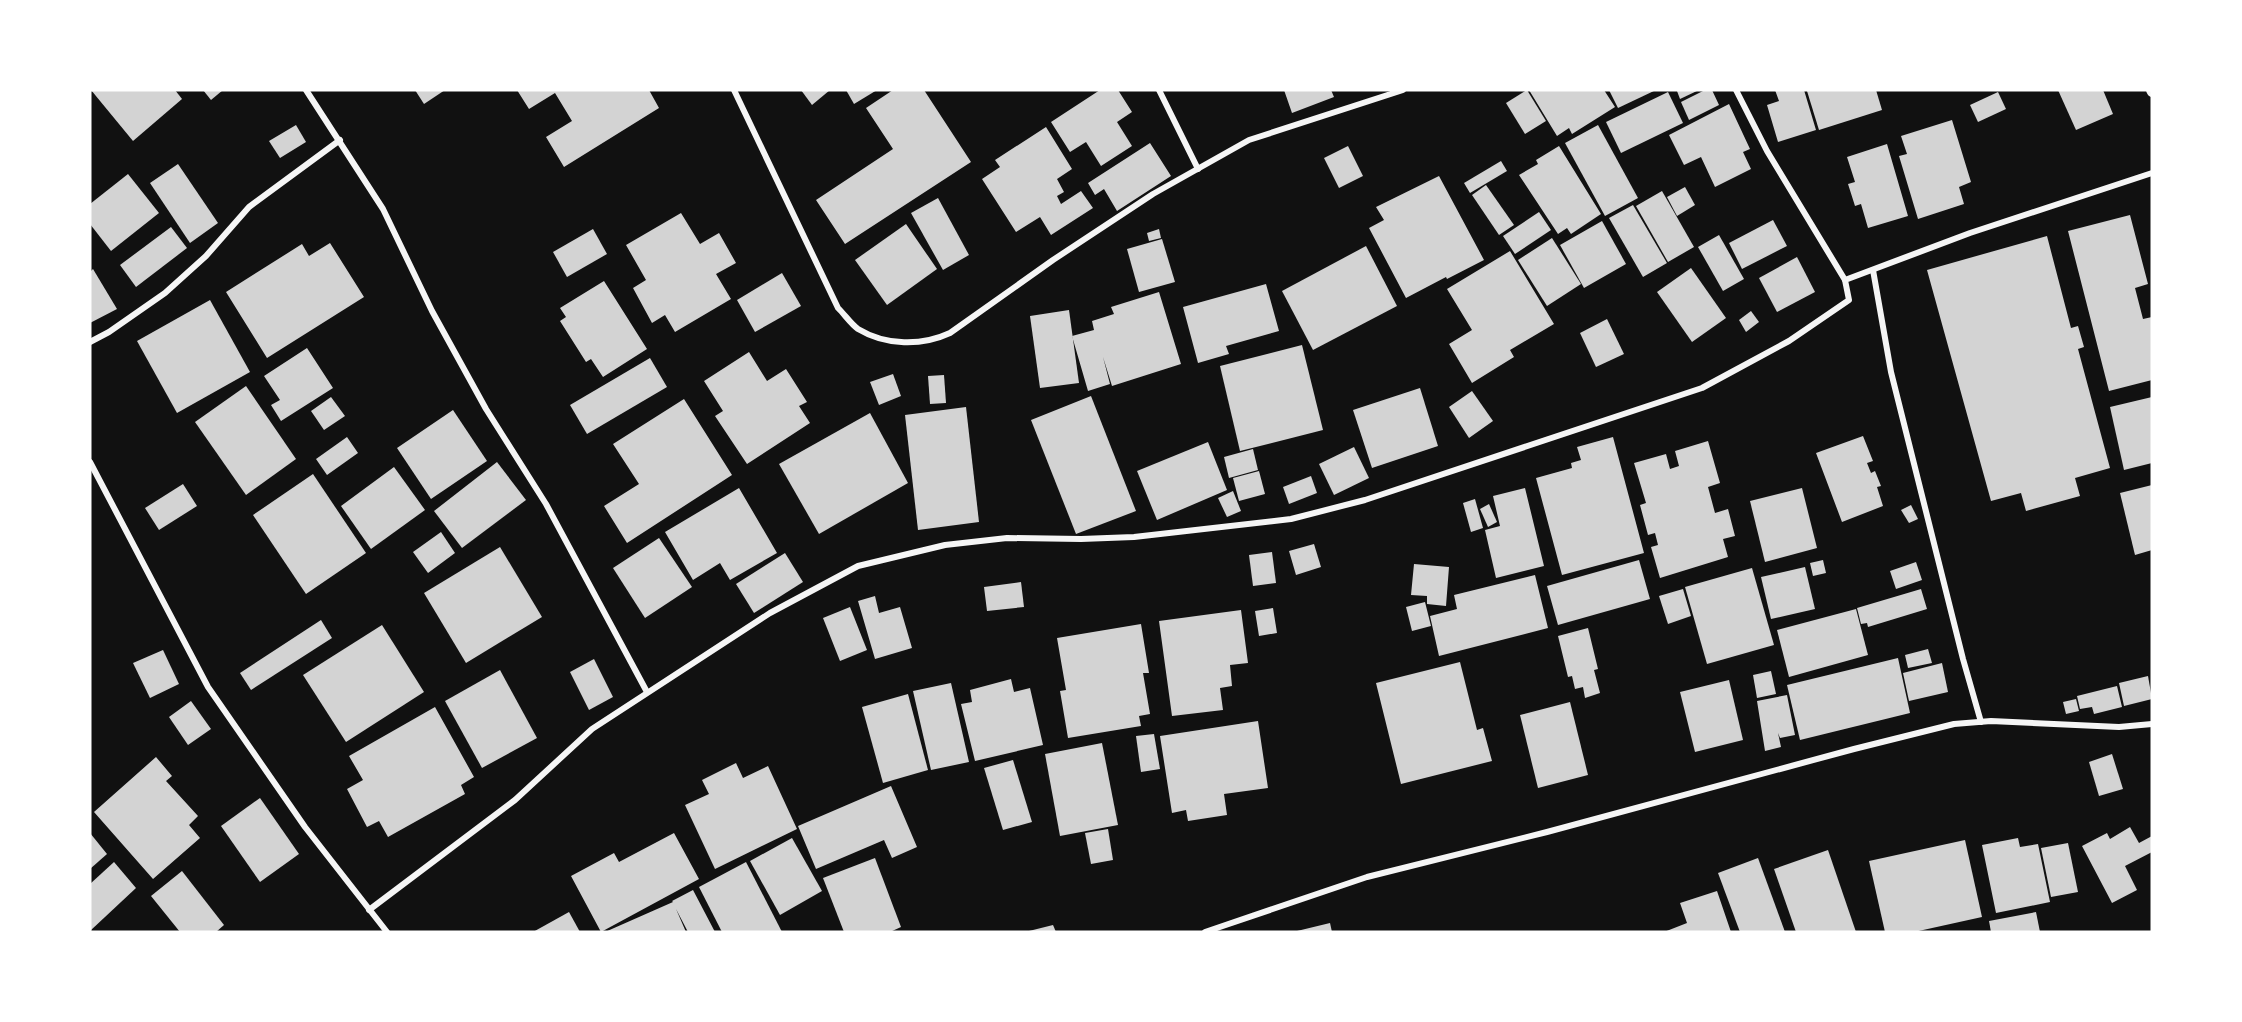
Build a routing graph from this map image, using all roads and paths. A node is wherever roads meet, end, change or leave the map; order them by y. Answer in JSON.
{"nodes":[{"id":1,"x":306,"y":90,"type":"edge"},
{"id":2,"x":734,"y":90,"type":"edge"},
{"id":3,"x":1159,"y":90,"type":"edge"},
{"id":4,"x":1403,"y":90,"type":"edge"},
{"id":5,"x":1736,"y":90,"type":"edge"},
{"id":6,"x":340,"y":140,"type":"junction"},
{"id":7,"x":1198,"y":169,"type":"junction"},
{"id":8,"x":2152,"y":173,"type":"edge"},
{"id":9,"x":1873,"y":270,"type":"junction"},
{"id":10,"x":1845,"y":280,"type":"junction"},
{"id":11,"x":90,"y":342,"type":"edge"},
{"id":12,"x":90,"y":462,"type":"edge"},
{"id":13,"x":647,"y":692,"type":"junction"},
{"id":14,"x":1981,"y":722,"type":"junction"},
{"id":15,"x":2152,"y":724,"type":"edge"},
{"id":16,"x":369,"y":910,"type":"junction"},
{"id":17,"x":387,"y":932,"type":"edge"},
{"id":18,"x":1205,"y":932,"type":"edge"}],
"edges":[{"from":1,"to":6,"type":"street"},
{"from":2,"to":7,"type":"street"},
{"from":3,"to":7,"type":"street"},
{"from":4,"to":7,"type":"street"},
{"from":5,"to":10,"type":"street"},
{"from":6,"to":11,"type":"street"},
{"from":6,"to":13,"type":"street"},
{"from":8,"to":9,"type":"street"},
{"from":9,"to":10,"type":"street"},
{"from":9,"to":14,"type":"street"},
{"from":10,"to":13,"type":"street"},
{"from":12,"to":16,"type":"street"},
{"from":13,"to":16,"type":"street"},
{"from":14,"to":15,"type":"street"},
{"from":14,"to":18,"type":"street"},
{"from":16,"to":17,"type":"street"}]}
